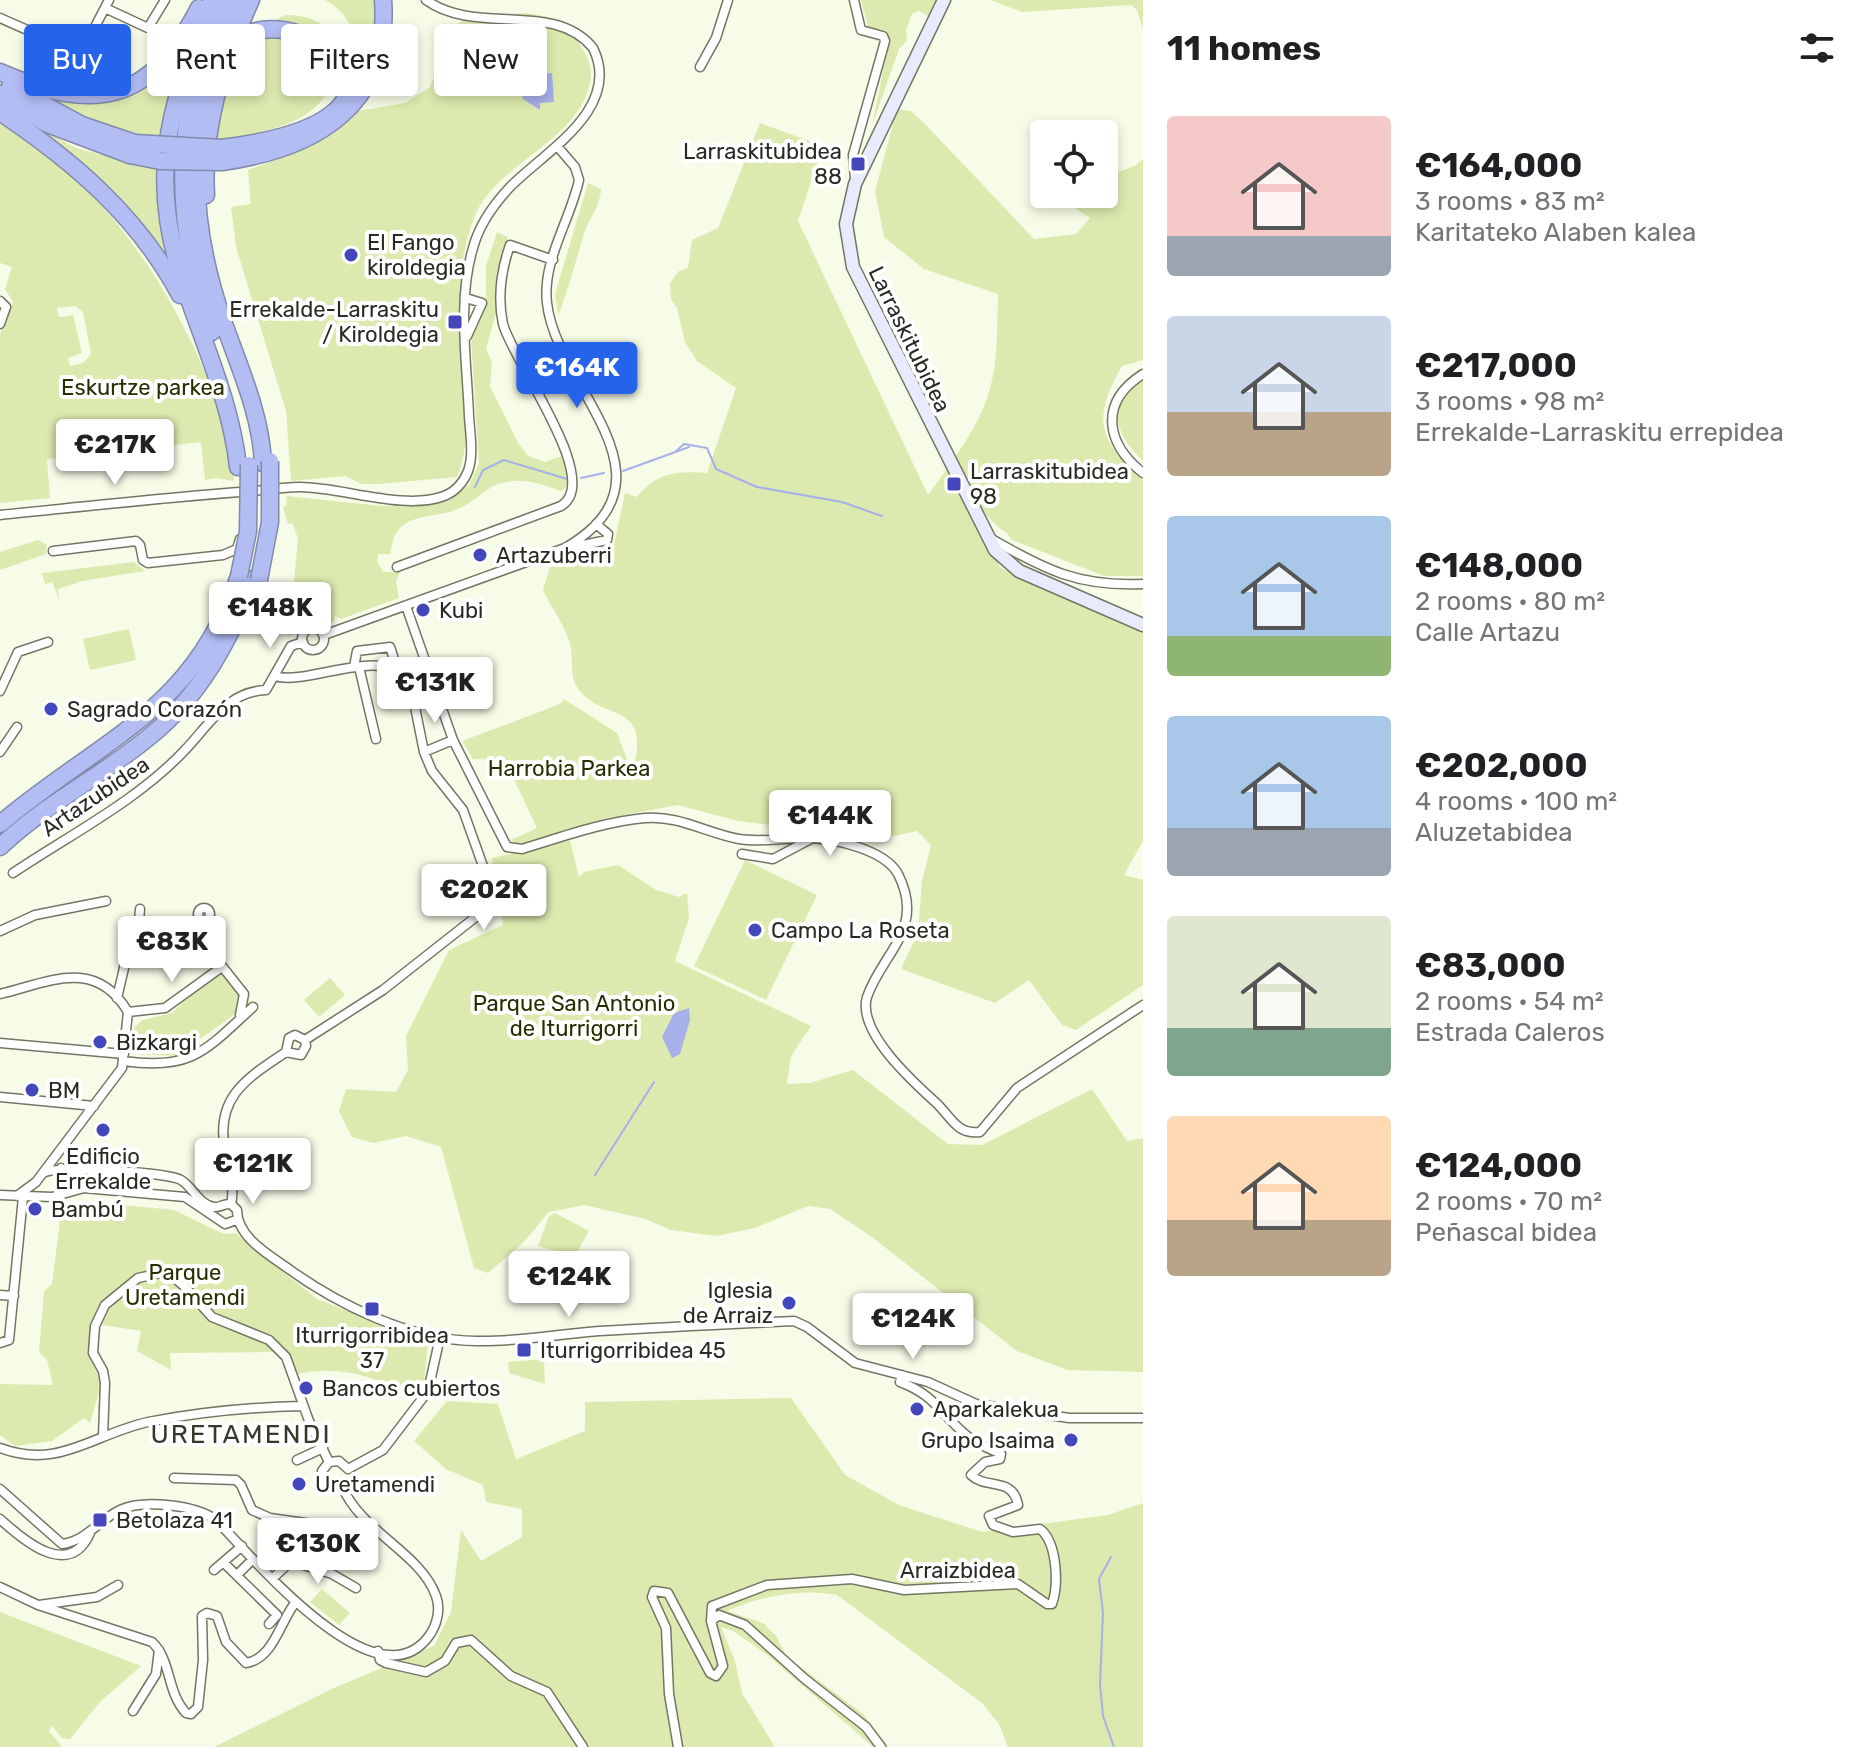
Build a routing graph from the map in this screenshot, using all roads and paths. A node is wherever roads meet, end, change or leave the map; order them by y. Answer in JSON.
{"nodes":[{"id":1,"x":165,"y":0,"type":"edge"},
{"id":2,"x":203,"y":0,"type":"edge"},
{"id":3,"x":212,"y":0,"type":"edge"},
{"id":4,"x":224,"y":0,"type":"edge"},
{"id":5,"x":238,"y":0,"type":"edge"},
{"id":6,"x":251,"y":0,"type":"edge"},
{"id":7,"x":383,"y":0,"type":"edge"},
{"id":8,"x":426,"y":0,"type":"edge"},
{"id":9,"x":728,"y":0,"type":"edge"},
{"id":10,"x":854,"y":0,"type":"edge"},
{"id":11,"x":944,"y":0,"type":"edge"},
{"id":12,"x":107,"y":4,"type":"edge"},
{"id":13,"x":499,"y":7,"type":"dead end"},
{"id":14,"x":268,"y":9,"type":"dead end"},
{"id":15,"x":560,"y":14,"type":"dead end"},
{"id":16,"x":0,"y":18,"type":"edge"},
{"id":17,"x":240,"y":24,"type":"edge"},
{"id":18,"x":254,"y":24,"type":"edge"},
{"id":19,"x":700,"y":67,"type":"dead end"},
{"id":20,"x":0,"y":72,"type":"edge"},
{"id":21,"x":0,"y":79,"type":"edge"},
{"id":22,"x":0,"y":94,"type":"edge"},
{"id":23,"x":217,"y":96,"type":"edge"},
{"id":24,"x":336,"y":96,"type":"edge"},
{"id":25,"x":0,"y":112,"type":"edge"},
{"id":26,"x":557,"y":146,"type":"junction"},
{"id":27,"x":133,"y":149,"type":"junction"},
{"id":28,"x":222,"y":155,"type":"junction"},
{"id":29,"x":855,"y":184,"type":"junction"},
{"id":30,"x":553,"y":260,"type":"junction"},
{"id":31,"x":466,"y":298,"type":"junction"},
{"id":32,"x":0,"y":301,"type":"edge"},
{"id":33,"x":0,"y":324,"type":"edge"},
{"id":34,"x":467,"y":337,"type":"junction"},
{"id":35,"x":212,"y":362,"type":"junction"},
{"id":36,"x":1143,"y":374,"type":"edge"},
{"id":37,"x":255,"y":464,"type":"junction"},
{"id":38,"x":1143,"y":473,"type":"edge"},
{"id":39,"x":241,"y":492,"type":"junction"},
{"id":40,"x":0,"y":515,"type":"edge"},
{"id":41,"x":596,"y":524,"type":"junction"},
{"id":42,"x":988,"y":537,"type":"junction"},
{"id":43,"x":565,"y":548,"type":"junction"},
{"id":44,"x":53,"y":551,"type":"dead end"},
{"id":45,"x":397,"y":567,"type":"dead end"},
{"id":46,"x":245,"y":577,"type":"junction"},
{"id":47,"x":1143,"y":584,"type":"edge"},
{"id":48,"x":406,"y":606,"type":"junction"},
{"id":49,"x":1143,"y":625,"type":"edge"},
{"id":50,"x":324,"y":635,"type":"junction"},
{"id":51,"x":48,"y":642,"type":"dead end"},
{"id":52,"x":303,"y":642,"type":"junction"},
{"id":53,"x":357,"y":667,"type":"junction"},
{"id":54,"x":398,"y":671,"type":"junction"},
{"id":55,"x":274,"y":676,"type":"junction"},
{"id":56,"x":0,"y":691,"type":"edge"},
{"id":57,"x":17,"y":727,"type":"dead end"},
{"id":58,"x":376,"y":739,"type":"dead end"},
{"id":59,"x":453,"y":740,"type":"junction"},
{"id":60,"x":0,"y":752,"type":"edge"},
{"id":61,"x":424,"y":752,"type":"junction"},
{"id":62,"x":0,"y":824,"type":"edge"},
{"id":63,"x":813,"y":838,"type":"junction"},
{"id":64,"x":772,"y":840,"type":"junction"},
{"id":65,"x":0,"y":847,"type":"edge"},
{"id":66,"x":742,"y":854,"type":"dead end"},
{"id":67,"x":781,"y":855,"type":"junction"},
{"id":68,"x":13,"y":873,"type":"dead end"},
{"id":69,"x":106,"y":901,"type":"dead end"},
{"id":70,"x":140,"y":909,"type":"dead end"},
{"id":71,"x":204,"y":920,"type":"dead end"},
{"id":72,"x":0,"y":931,"type":"edge"},
{"id":73,"x":219,"y":969,"type":"dead end"},
{"id":74,"x":0,"y":994,"type":"edge"},
{"id":75,"x":117,"y":998,"type":"junction"},
{"id":76,"x":1143,"y":1005,"type":"edge"},
{"id":77,"x":253,"y":1007,"type":"dead end"},
{"id":78,"x":128,"y":1012,"type":"junction"},
{"id":79,"x":235,"y":1023,"type":"junction"},
{"id":80,"x":305,"y":1040,"type":"junction"},
{"id":81,"x":0,"y":1043,"type":"edge"},
{"id":82,"x":286,"y":1052,"type":"junction"},
{"id":83,"x":124,"y":1057,"type":"junction"},
{"id":84,"x":0,"y":1097,"type":"edge"},
{"id":85,"x":94,"y":1106,"type":"junction"},
{"id":86,"x":62,"y":1147,"type":"junction"},
{"id":87,"x":61,"y":1168,"type":"junction"},
{"id":88,"x":44,"y":1172,"type":"junction"},
{"id":89,"x":36,"y":1182,"type":"junction"},
{"id":90,"x":66,"y":1193,"type":"junction"},
{"id":91,"x":0,"y":1195,"type":"edge"},
{"id":92,"x":20,"y":1197,"type":"junction"},
{"id":93,"x":33,"y":1197,"type":"junction"},
{"id":94,"x":44,"y":1197,"type":"junction"},
{"id":95,"x":231,"y":1204,"type":"junction"},
{"id":96,"x":218,"y":1213,"type":"junction"},
{"id":97,"x":236,"y":1220,"type":"junction"},
{"id":98,"x":0,"y":1295,"type":"edge"},
{"id":99,"x":14,"y":1296,"type":"junction"},
{"id":100,"x":440,"y":1337,"type":"junction"},
{"id":101,"x":4,"y":1342,"type":"edge"},
{"id":102,"x":902,"y":1375,"type":"junction"},
{"id":103,"x":303,"y":1406,"type":"junction"},
{"id":104,"x":1143,"y":1418,"type":"edge"},
{"id":105,"x":103,"y":1436,"type":"junction"},
{"id":106,"x":0,"y":1448,"type":"edge"},
{"id":107,"x":323,"y":1448,"type":"junction"},
{"id":108,"x":297,"y":1460,"type":"dead end"},
{"id":109,"x":329,"y":1462,"type":"junction"},
{"id":110,"x":348,"y":1469,"type":"junction"},
{"id":111,"x":174,"y":1478,"type":"dead end"},
{"id":112,"x":342,"y":1486,"type":"junction"},
{"id":113,"x":0,"y":1489,"type":"edge"},
{"id":114,"x":0,"y":1519,"type":"edge"},
{"id":115,"x":373,"y":1528,"type":"junction"},
{"id":116,"x":91,"y":1533,"type":"junction"},
{"id":117,"x":242,"y":1546,"type":"junction"},
{"id":118,"x":253,"y":1559,"type":"junction"},
{"id":119,"x":224,"y":1563,"type":"junction"},
{"id":120,"x":214,"y":1570,"type":"dead end"},
{"id":121,"x":237,"y":1575,"type":"junction"},
{"id":122,"x":272,"y":1579,"type":"junction"},
{"id":123,"x":118,"y":1585,"type":"dead end"},
{"id":124,"x":0,"y":1587,"type":"edge"},
{"id":125,"x":356,"y":1588,"type":"dead end"},
{"id":126,"x":295,"y":1603,"type":"junction"},
{"id":127,"x":38,"y":1605,"type":"junction"},
{"id":128,"x":711,"y":1621,"type":"junction"},
{"id":129,"x":269,"y":1624,"type":"dead end"},
{"id":130,"x":159,"y":1649,"type":"junction"},
{"id":131,"x":378,"y":1651,"type":"junction"},
{"id":132,"x":133,"y":1711,"type":"dead end"},
{"id":133,"x":583,"y":1747,"type":"edge"},
{"id":134,"x":678,"y":1747,"type":"edge"},
{"id":135,"x":881,"y":1747,"type":"edge"}],
"edges":[{"from":1,"to":12,"type":"street"},
{"from":2,"to":20,"type":"highway"},
{"from":3,"to":35,"type":"highway"},
{"from":4,"to":37,"type":"highway"},
{"from":5,"to":37,"type":"highway"},
{"from":6,"to":17,"type":"highway"},
{"from":7,"to":28,"type":"highway"},
{"from":8,"to":13,"type":"street"},
{"from":9,"to":19,"type":"street"},
{"from":10,"to":29,"type":"street"},
{"from":11,"to":29,"type":"street","name":"Larraskitubidea"},
{"from":12,"to":16,"type":"street"},
{"from":14,"to":18,"type":"highway"},
{"from":15,"to":26,"type":"street"},
{"from":21,"to":27,"type":"highway"},
{"from":22,"to":27,"type":"highway"},
{"from":23,"to":37,"type":"highway"},
{"from":24,"to":28,"type":"highway"},
{"from":25,"to":35,"type":"highway"},
{"from":26,"to":30,"type":"street"},
{"from":26,"to":31,"type":"street"},
{"from":27,"to":28,"type":"highway","bridge":true},
{"from":29,"to":42,"type":"street","name":"Larraskitubidea"},
{"from":30,"to":41,"type":"street"},
{"from":30,"to":45,"type":"street"},
{"from":31,"to":34,"type":"street"},
{"from":31,"to":34,"type":"street"},
{"from":32,"to":33,"type":"street"},
{"from":34,"to":39,"type":"street"},
{"from":35,"to":37,"type":"highway"},
{"from":36,"to":38,"type":"street"},
{"from":37,"to":46,"type":"highway"},
{"from":37,"to":46,"type":"highway"},
{"from":39,"to":40,"type":"street"},
{"from":39,"to":44,"type":"street"},
{"from":41,"to":43,"type":"street"},
{"from":41,"to":43,"type":"street"},
{"from":42,"to":47,"type":"street"},
{"from":42,"to":49,"type":"street","name":"Larraskitubidea"},
{"from":43,"to":48,"type":"street"},
{"from":46,"to":62,"type":"highway"},
{"from":46,"to":65,"type":"highway"},
{"from":48,"to":50,"type":"street"},
{"from":48,"to":59,"type":"street"},
{"from":50,"to":52,"type":"street"},
{"from":50,"to":52,"type":"street"},
{"from":51,"to":56,"type":"street"},
{"from":52,"to":55,"type":"street"},
{"from":53,"to":54,"type":"street"},
{"from":53,"to":54,"type":"street"},
{"from":53,"to":55,"type":"street"},
{"from":53,"to":58,"type":"street"},
{"from":54,"to":61,"type":"street"},
{"from":55,"to":68,"type":"street","name":"Artazubidea"},
{"from":57,"to":60,"type":"street"},
{"from":59,"to":61,"type":"street"},
{"from":59,"to":64,"type":"street"},
{"from":61,"to":80,"type":"street"},
{"from":63,"to":64,"type":"street"},
{"from":63,"to":67,"type":"street"},
{"from":63,"to":76,"type":"street"},
{"from":64,"to":67,"type":"street"},
{"from":66,"to":67,"type":"street"},
{"from":69,"to":72,"type":"street"},
{"from":70,"to":75,"type":"street"},
{"from":71,"to":79,"type":"street"},
{"from":73,"to":78,"type":"street"},
{"from":74,"to":75,"type":"street"},
{"from":75,"to":78,"type":"street"},
{"from":77,"to":79,"type":"street"},
{"from":78,"to":83,"type":"street"},
{"from":79,"to":83,"type":"street"},
{"from":80,"to":82,"type":"street"},
{"from":80,"to":82,"type":"street"},
{"from":81,"to":83,"type":"street"},
{"from":82,"to":95,"type":"street"},
{"from":83,"to":85,"type":"street"},
{"from":84,"to":85,"type":"street"},
{"from":85,"to":86,"type":"street"},
{"from":86,"to":87,"type":"street"},
{"from":86,"to":88,"type":"street"},
{"from":87,"to":88,"type":"street"},
{"from":87,"to":90,"type":"street"},
{"from":87,"to":96,"type":"street"},
{"from":88,"to":89,"type":"street"},
{"from":88,"to":94,"type":"street"},
{"from":89,"to":92,"type":"street"},
{"from":89,"to":93,"type":"street"},
{"from":90,"to":94,"type":"street"},
{"from":90,"to":96,"type":"street"},
{"from":91,"to":92,"type":"street"},
{"from":92,"to":93,"type":"street"},
{"from":92,"to":99,"type":"street"},
{"from":93,"to":94,"type":"street"},
{"from":95,"to":96,"type":"street"},
{"from":95,"to":97,"type":"street"},
{"from":96,"to":97,"type":"street"},
{"from":97,"to":100,"type":"street"},
{"from":98,"to":99,"type":"street"},
{"from":99,"to":101,"type":"street"},
{"from":100,"to":102,"type":"street"},
{"from":100,"to":110,"type":"street"},
{"from":102,"to":104,"type":"street"},
{"from":102,"to":128,"type":"street","name":"Arraizbidea"},
{"from":103,"to":105,"type":"street"},
{"from":103,"to":105,"type":"street"},
{"from":103,"to":107,"type":"street"},
{"from":105,"to":106,"type":"street"},
{"from":107,"to":108,"type":"street"},
{"from":107,"to":109,"type":"street"},
{"from":109,"to":110,"type":"street"},
{"from":109,"to":112,"type":"street"},
{"from":110,"to":112,"type":"street"},
{"from":111,"to":115,"type":"street"},
{"from":112,"to":115,"type":"street"},
{"from":113,"to":116,"type":"street"},
{"from":114,"to":116,"type":"street"},
{"from":115,"to":131,"type":"street"},
{"from":116,"to":117,"type":"street"},
{"from":117,"to":118,"type":"street"},
{"from":117,"to":119,"type":"street"},
{"from":118,"to":121,"type":"street"},
{"from":118,"to":122,"type":"street"},
{"from":119,"to":120,"type":"street"},
{"from":119,"to":121,"type":"street"},
{"from":121,"to":129,"type":"street"},
{"from":122,"to":125,"type":"street"},
{"from":122,"to":126,"type":"street"},
{"from":123,"to":127,"type":"street"},
{"from":124,"to":127,"type":"street"},
{"from":126,"to":130,"type":"street"},
{"from":126,"to":131,"type":"street"},
{"from":127,"to":130,"type":"street"},
{"from":128,"to":134,"type":"street"},
{"from":128,"to":135,"type":"street"},
{"from":130,"to":132,"type":"street"},
{"from":131,"to":133,"type":"street"}]}
